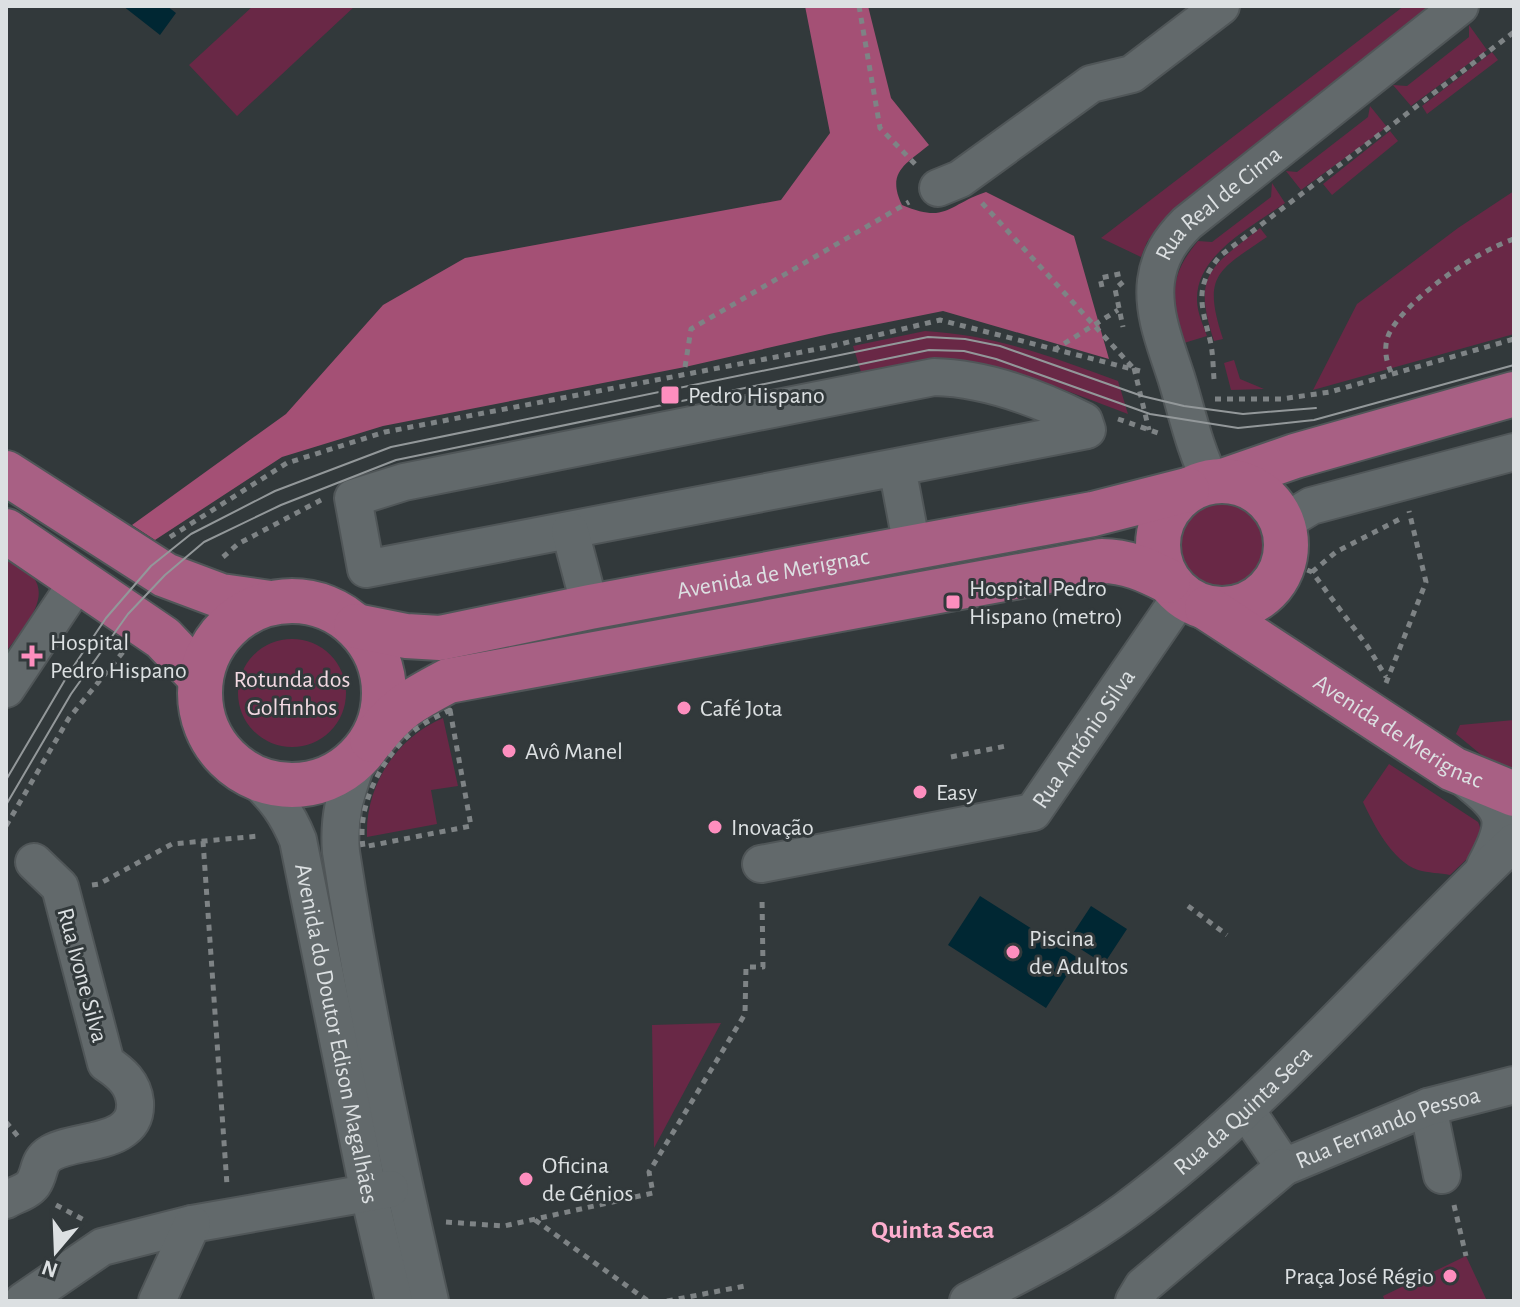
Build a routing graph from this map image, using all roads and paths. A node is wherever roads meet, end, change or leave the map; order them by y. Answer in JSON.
{"nodes":[{"id":1,"x":859,"y":6,"type":"edge"},
{"id":2,"x":1221,"y":6,"type":"edge"},
{"id":3,"x":1460,"y":6,"type":"edge"},
{"id":4,"x":1514,"y":32,"type":"edge"},
{"id":5,"x":949,"y":184,"type":"junction"},
{"id":6,"x":1514,"y":239,"type":"edge"},
{"id":7,"x":1127,"y":272,"type":"dead end"},
{"id":8,"x":1102,"y":287,"type":"dead end"},
{"id":9,"x":1118,"y":310,"type":"dead end"},
{"id":10,"x":1094,"y":326,"type":"junction"},
{"id":11,"x":1514,"y":339,"type":"edge"},
{"id":12,"x":1053,"y":350,"type":"junction"},
{"id":13,"x":685,"y":367,"type":"dead end"},
{"id":14,"x":1135,"y":370,"type":"junction"},
{"id":15,"x":1391,"y":372,"type":"junction"},
{"id":16,"x":1514,"y":394,"type":"edge"},
{"id":17,"x":1215,"y":399,"type":"junction"},
{"id":18,"x":1216,"y":410,"type":"dead end"},
{"id":19,"x":1149,"y":430,"type":"dead end"},
{"id":20,"x":1514,"y":452,"type":"edge"},
{"id":21,"x":897,"y":467,"type":"junction"},
{"id":22,"x":6,"y":473,"type":"edge"},
{"id":23,"x":1208,"y":484,"type":"junction"},
{"id":24,"x":1407,"y":498,"type":"junction"},
{"id":25,"x":6,"y":531,"type":"edge"},
{"id":26,"x":570,"y":531,"type":"junction"},
{"id":27,"x":161,"y":542,"type":"dead end"},
{"id":28,"x":912,"y":547,"type":"junction"},
{"id":29,"x":1293,"y":552,"type":"junction"},
{"id":30,"x":78,"y":581,"type":"junction"},
{"id":31,"x":1185,"y":595,"type":"junction"},
{"id":32,"x":270,"y":603,"type":"junction"},
{"id":33,"x":590,"y":607,"type":"junction"},
{"id":34,"x":356,"y":626,"type":"junction"},
{"id":35,"x":125,"y":650,"type":"dead end"},
{"id":36,"x":200,"y":677,"type":"junction"},
{"id":37,"x":1386,"y":677,"type":"junction"},
{"id":38,"x":6,"y":689,"type":"edge"},
{"id":39,"x":450,"y":710,"type":"dead end"},
{"id":40,"x":1380,"y":722,"type":"junction"},
{"id":41,"x":1006,"y":746,"type":"dead end"},
{"id":42,"x":365,"y":749,"type":"junction"},
{"id":43,"x":951,"y":757,"type":"dead end"},
{"id":44,"x":1453,"y":769,"type":"junction"},
{"id":45,"x":254,"y":778,"type":"junction"},
{"id":46,"x":1514,"y":794,"type":"edge"},
{"id":47,"x":6,"y":826,"type":"edge"},
{"id":48,"x":265,"y":836,"type":"dead end"},
{"id":49,"x":203,"y":841,"type":"junction"},
{"id":50,"x":390,"y":842,"type":"dead end"},
{"id":51,"x":1514,"y":842,"type":"edge"},
{"id":52,"x":34,"y":862,"type":"dead end"},
{"id":53,"x":761,"y":864,"type":"joint"},
{"id":54,"x":1480,"y":874,"type":"junction"},
{"id":55,"x":99,"y":884,"type":"dead end"},
{"id":56,"x":1188,"y":906,"type":"dead end"},
{"id":57,"x":1227,"y":935,"type":"dead end"},
{"id":58,"x":1514,"y":1085,"type":"edge"},
{"id":59,"x":1428,"y":1107,"type":"junction"},
{"id":60,"x":1246,"y":1110,"type":"junction"},
{"id":61,"x":1284,"y":1167,"type":"junction"},
{"id":62,"x":1442,"y":1175,"type":"dead end"},
{"id":63,"x":227,"y":1185,"type":"dead end"},
{"id":64,"x":403,"y":1186,"type":"junction"},
{"id":65,"x":369,"y":1194,"type":"junction"},
{"id":66,"x":16,"y":1195,"type":"edge"},
{"id":67,"x":1457,"y":1214,"type":"dead end"},
{"id":68,"x":534,"y":1219,"type":"junction"},
{"id":69,"x":437,"y":1221,"type":"dead end"},
{"id":70,"x":192,"y":1224,"type":"junction"},
{"id":71,"x":126,"y":1241,"type":"junction"},
{"id":72,"x":1466,"y":1256,"type":"dead end"},
{"id":73,"x":745,"y":1286,"type":"dead end"},
{"id":74,"x":432,"y":1294,"type":"edge"},
{"id":75,"x":23,"y":1301,"type":"edge"},
{"id":76,"x":157,"y":1301,"type":"edge"},
{"id":77,"x":394,"y":1301,"type":"edge"},
{"id":78,"x":648,"y":1301,"type":"edge"},
{"id":79,"x":667,"y":1301,"type":"edge"},
{"id":80,"x":968,"y":1301,"type":"edge"},
{"id":81,"x":1134,"y":1301,"type":"edge"}],
"edges":[{"from":1,"to":5,"type":"path"},
{"from":2,"to":5,"type":"street"},
{"from":3,"to":23,"type":"street","name":"Rua Real de Cima"},
{"from":4,"to":17,"type":"path"},
{"from":5,"to":10,"type":"path"},
{"from":5,"to":13,"type":"path"},
{"from":6,"to":15,"type":"path"},
{"from":7,"to":8,"type":"path"},
{"from":9,"to":10,"type":"path"},
{"from":10,"to":12,"type":"path"},
{"from":10,"to":14,"type":"path"},
{"from":11,"to":15,"type":"path"},
{"from":12,"to":14,"type":"path"},
{"from":12,"to":27,"type":"path"},
{"from":14,"to":19,"type":"path"},
{"from":15,"to":17,"type":"path"},
{"from":16,"to":23,"type":"main road","name":"Avenida de Merignac"},
{"from":17,"to":18,"type":"path"},
{"from":20,"to":24,"type":"street"},
{"from":21,"to":26,"type":"street"},
{"from":21,"to":26,"type":"street"},
{"from":21,"to":28,"type":"street"},
{"from":22,"to":32,"type":"main road"},
{"from":23,"to":28,"type":"main road","name":"Avenida de Merignac"},
{"from":23,"to":29,"type":"main road"},
{"from":23,"to":31,"type":"main road"},
{"from":24,"to":29,"type":"path"},
{"from":24,"to":29,"type":"street"},
{"from":24,"to":37,"type":"path"},
{"from":25,"to":30,"type":"main road"},
{"from":26,"to":33,"type":"street"},
{"from":28,"to":33,"type":"main road","name":"Avenida de Merignac"},
{"from":29,"to":31,"type":"main road"},
{"from":29,"to":37,"type":"path"},
{"from":30,"to":36,"type":"main road"},
{"from":30,"to":38,"type":"street"},
{"from":31,"to":40,"type":"main road","name":"Avenida de Merignac"},
{"from":31,"to":42,"type":"main road","name":"Avenida de Merignac"},
{"from":31,"to":53,"type":"street","name":"Rua António Silva"},
{"from":32,"to":34,"type":"main road","name":"Avenida do Doutor Edison Magalhães"},
{"from":32,"to":36,"type":"main road","name":"Avenida do Doutor Edison Magalhães"},
{"from":33,"to":34,"type":"main road","name":"Avenida de Merignac"},
{"from":34,"to":42,"type":"main road","name":"Avenida do Doutor Edison Magalhães"},
{"from":35,"to":47,"type":"path"},
{"from":36,"to":45,"type":"main road","name":"Avenida do Doutor Edison Magalhães"},
{"from":37,"to":40,"type":"path"},
{"from":39,"to":50,"type":"path"},
{"from":40,"to":44,"type":"main road","name":"Avenida de Merignac"},
{"from":41,"to":43,"type":"path"},
{"from":42,"to":45,"type":"main road","name":"Avenida do Doutor Edison Magalhães"},
{"from":42,"to":64,"type":"street","name":"Avenida do Doutor Edison Magalhães"},
{"from":44,"to":46,"type":"main road","name":"Avenida de Merignac"},
{"from":44,"to":54,"type":"street","name":"Rua da Quinta Seca"},
{"from":45,"to":65,"type":"street","name":"Avenida do Doutor Edison Magalhães"},
{"from":48,"to":49,"type":"path"},
{"from":49,"to":55,"type":"path"},
{"from":49,"to":63,"type":"path"},
{"from":51,"to":54,"type":"street","name":"Rua da Quinta Seca"},
{"from":52,"to":66,"type":"street","name":"Rua Ivone Silva"},
{"from":53,"to":68,"type":"path"},
{"from":54,"to":60,"type":"street","name":"Rua da Quinta Seca"},
{"from":56,"to":57,"type":"path"},
{"from":58,"to":59,"type":"street","name":"Rua Fernando Pessoa"},
{"from":59,"to":61,"type":"street","name":"Rua Fernando Pessoa"},
{"from":59,"to":62,"type":"street"},
{"from":60,"to":61,"type":"street","name":"Rua Fernando Pessoa"},
{"from":60,"to":80,"type":"street","name":"Rua da Quinta Seca"},
{"from":61,"to":81,"type":"street"},
{"from":64,"to":65,"type":"street"},
{"from":64,"to":74,"type":"street","name":"Avenida do Doutor Edison Magalhães"},
{"from":65,"to":70,"type":"street"},
{"from":65,"to":77,"type":"street","name":"Avenida do Doutor Edison Magalhães"},
{"from":66,"to":71,"type":"path"},
{"from":67,"to":72,"type":"path"},
{"from":68,"to":69,"type":"path"},
{"from":68,"to":78,"type":"path"},
{"from":70,"to":71,"type":"street"},
{"from":70,"to":76,"type":"street"},
{"from":71,"to":75,"type":"street"},
{"from":73,"to":79,"type":"path"}]}
